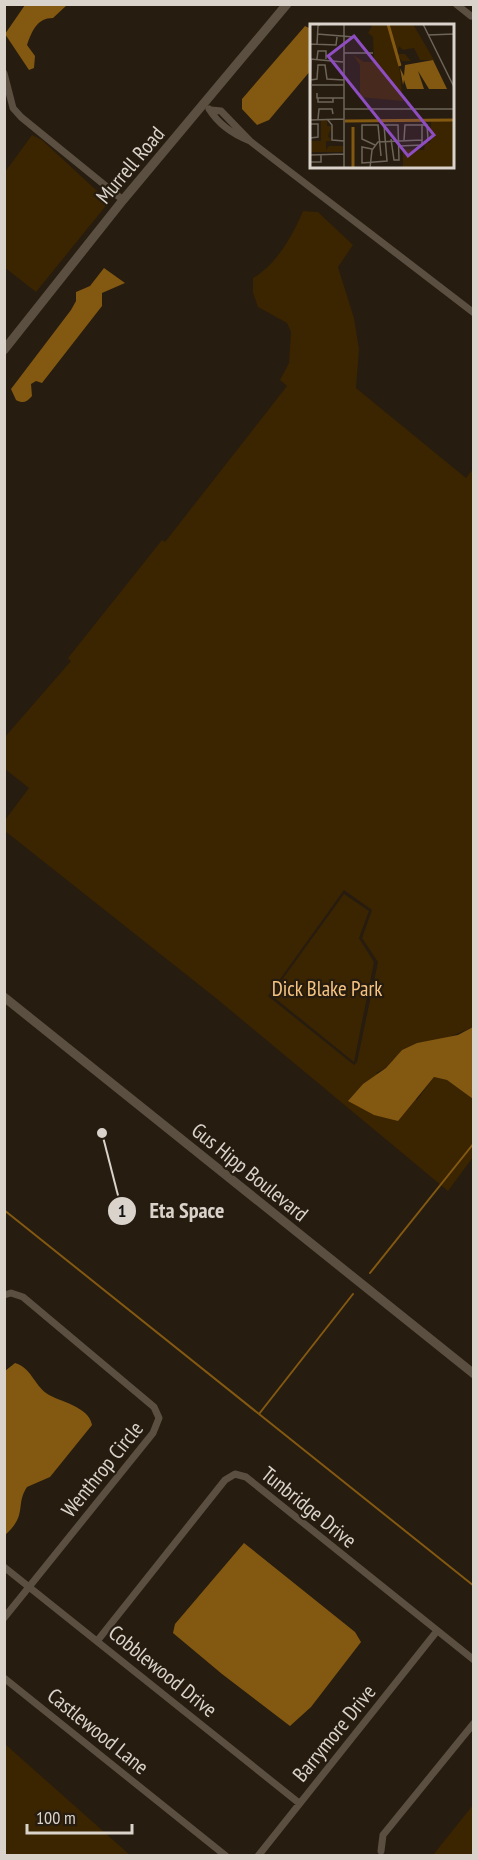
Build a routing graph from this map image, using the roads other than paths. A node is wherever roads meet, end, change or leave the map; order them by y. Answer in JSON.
{"nodes":[{"id":1,"x":287,"y":4,"type":"edge"},
{"id":2,"x":456,"y":4,"type":"edge"},
{"id":3,"x":471,"y":16,"type":"dead end"},
{"id":4,"x":4,"y":74,"type":"edge"},
{"id":5,"x":208,"y":107,"type":"junction"},
{"id":6,"x":13,"y":108,"type":"junction"},
{"id":7,"x":4,"y":113,"type":"edge"},
{"id":8,"x":250,"y":141,"type":"junction"},
{"id":9,"x":123,"y":200,"type":"junction"},
{"id":10,"x":474,"y":313,"type":"edge"},
{"id":11,"x":4,"y":350,"type":"edge"},
{"id":12,"x":4,"y":997,"type":"edge"},
{"id":13,"x":4,"y":1295,"type":"edge"},
{"id":14,"x":474,"y":1374,"type":"edge"},
{"id":15,"x":4,"y":1567,"type":"edge"},
{"id":16,"x":29,"y":1586,"type":"junction"},
{"id":17,"x":4,"y":1618,"type":"edge"},
{"id":18,"x":437,"y":1631,"type":"junction"},
{"id":19,"x":98,"y":1640,"type":"junction"},
{"id":20,"x":474,"y":1660,"type":"edge"},
{"id":21,"x":4,"y":1678,"type":"edge"},
{"id":22,"x":474,"y":1723,"type":"edge"},
{"id":23,"x":300,"y":1803,"type":"junction"},
{"id":24,"x":381,"y":1851,"type":"dead end"},
{"id":25,"x":226,"y":1856,"type":"edge"},
{"id":26,"x":258,"y":1856,"type":"edge"}],
"edges":[{"from":1,"to":5,"type":"street","name":"Murrell Road"},
{"from":2,"to":3,"type":"street"},
{"from":4,"to":6,"type":"street"},
{"from":5,"to":8,"type":"street"},
{"from":5,"to":8,"type":"street"},
{"from":5,"to":9,"type":"street","name":"Murrell Road"},
{"from":6,"to":7,"type":"street"},
{"from":6,"to":9,"type":"street"},
{"from":8,"to":10,"type":"street"},
{"from":9,"to":11,"type":"street","name":"Murrell Road"},
{"from":12,"to":14,"type":"street","name":"Gus Hipp Boulevard"},
{"from":13,"to":16,"type":"street","name":"Wenthrop Circle"},
{"from":15,"to":16,"type":"street","name":"Cobblewood Drive"},
{"from":16,"to":17,"type":"street"},
{"from":16,"to":19,"type":"street","name":"Cobblewood Drive"},
{"from":18,"to":19,"type":"street","name":"Tunbridge Drive"},
{"from":18,"to":20,"type":"street","name":"Tunbridge Drive"},
{"from":18,"to":23,"type":"street","name":"Barrymore Drive"},
{"from":19,"to":23,"type":"street","name":"Cobblewood Drive"},
{"from":21,"to":25,"type":"street","name":"Castlewood Lane"},
{"from":22,"to":24,"type":"street"},
{"from":23,"to":26,"type":"street","name":"Barrymore Drive"}]}
